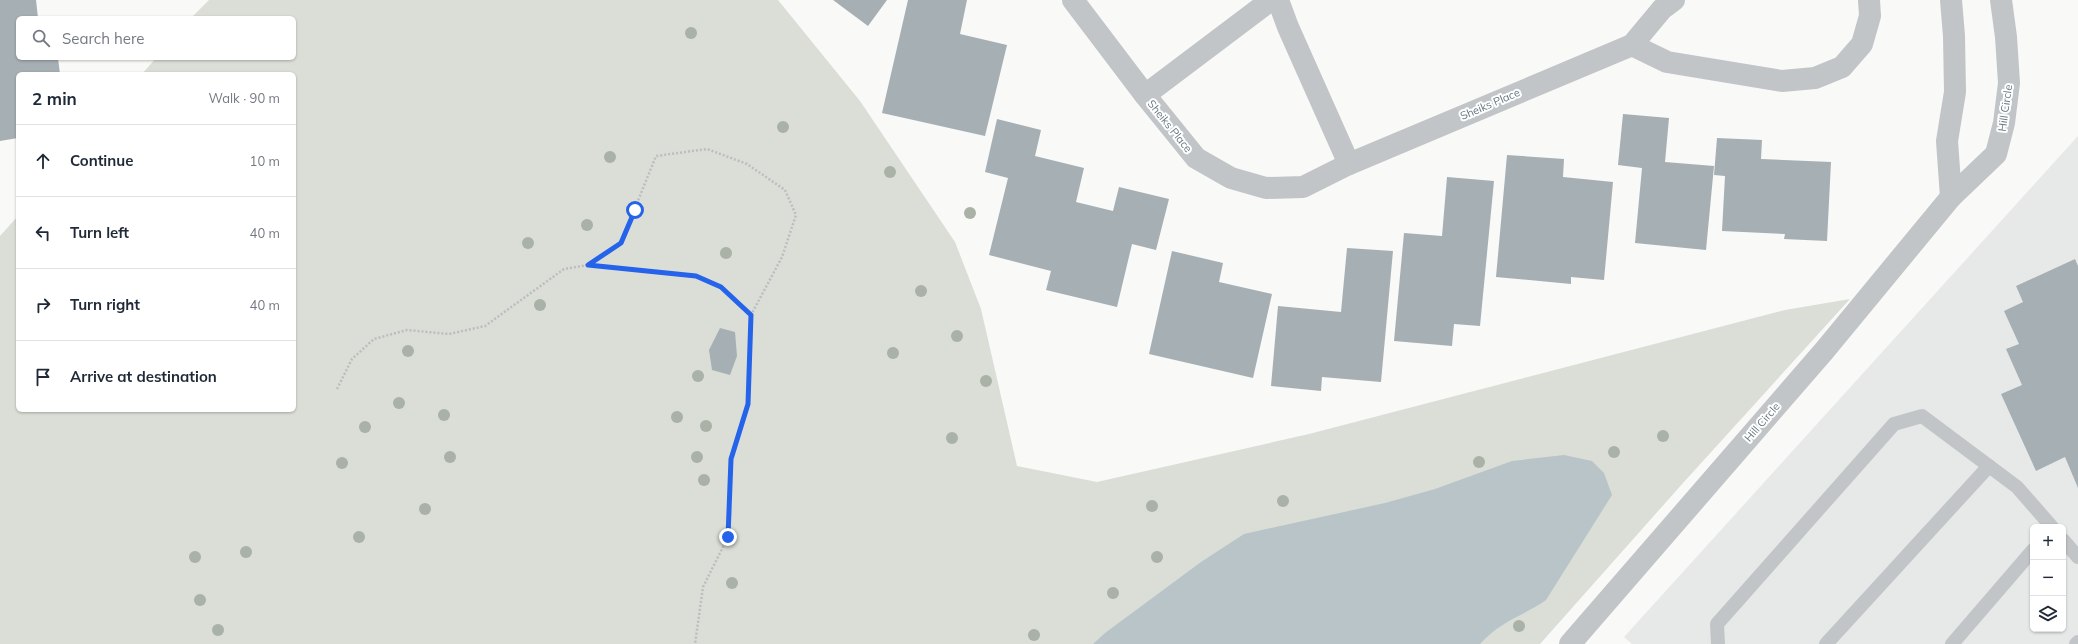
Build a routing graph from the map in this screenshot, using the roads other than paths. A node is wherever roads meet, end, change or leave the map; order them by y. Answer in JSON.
{"nodes":[{"id":1,"x":1073,"y":0,"type":"edge"},
{"id":2,"x":1271,"y":0,"type":"edge"},
{"id":3,"x":1278,"y":0,"type":"edge"},
{"id":4,"x":1674,"y":0,"type":"edge"},
{"id":5,"x":1869,"y":0,"type":"edge"},
{"id":6,"x":1951,"y":0,"type":"edge"},
{"id":7,"x":2001,"y":0,"type":"edge"},
{"id":8,"x":1632,"y":45,"type":"junction"},
{"id":9,"x":1145,"y":95,"type":"junction"},
{"id":10,"x":1349,"y":164,"type":"junction"},
{"id":11,"x":1951,"y":197,"type":"junction"},
{"id":12,"x":1989,"y":466,"type":"junction"},
{"id":13,"x":2049,"y":524,"type":"edge"},
{"id":14,"x":2066,"y":543,"type":"edge"},
{"id":15,"x":2030,"y":553,"type":"edge"},
{"id":16,"x":2078,"y":557,"type":"edge"},
{"id":17,"x":2078,"y":642,"type":"edge"},
{"id":18,"x":1570,"y":644,"type":"edge"},
{"id":19,"x":1718,"y":644,"type":"edge"},
{"id":20,"x":1826,"y":644,"type":"edge"},
{"id":21,"x":1952,"y":644,"type":"edge"},
{"id":22,"x":2076,"y":644,"type":"edge"}],
"edges":[{"from":1,"to":9,"type":"street","name":"Sheiks Place"},
{"from":2,"to":9,"type":"street"},
{"from":3,"to":10,"type":"street"},
{"from":4,"to":8,"type":"street","name":"Sheiks Place"},
{"from":5,"to":8,"type":"street"},
{"from":6,"to":11,"type":"street"},
{"from":7,"to":11,"type":"street","name":"Hill Circle"},
{"from":8,"to":10,"type":"street","name":"Sheiks Place"},
{"from":9,"to":10,"type":"street","name":"Sheiks Place"},
{"from":11,"to":18,"type":"street","name":"Hill Circle"},
{"from":12,"to":13,"type":"lane"},
{"from":12,"to":19,"type":"lane"},
{"from":12,"to":20,"type":"lane"},
{"from":14,"to":16,"type":"lane"},
{"from":15,"to":21,"type":"lane"},
{"from":17,"to":22,"type":"lane"}]}
